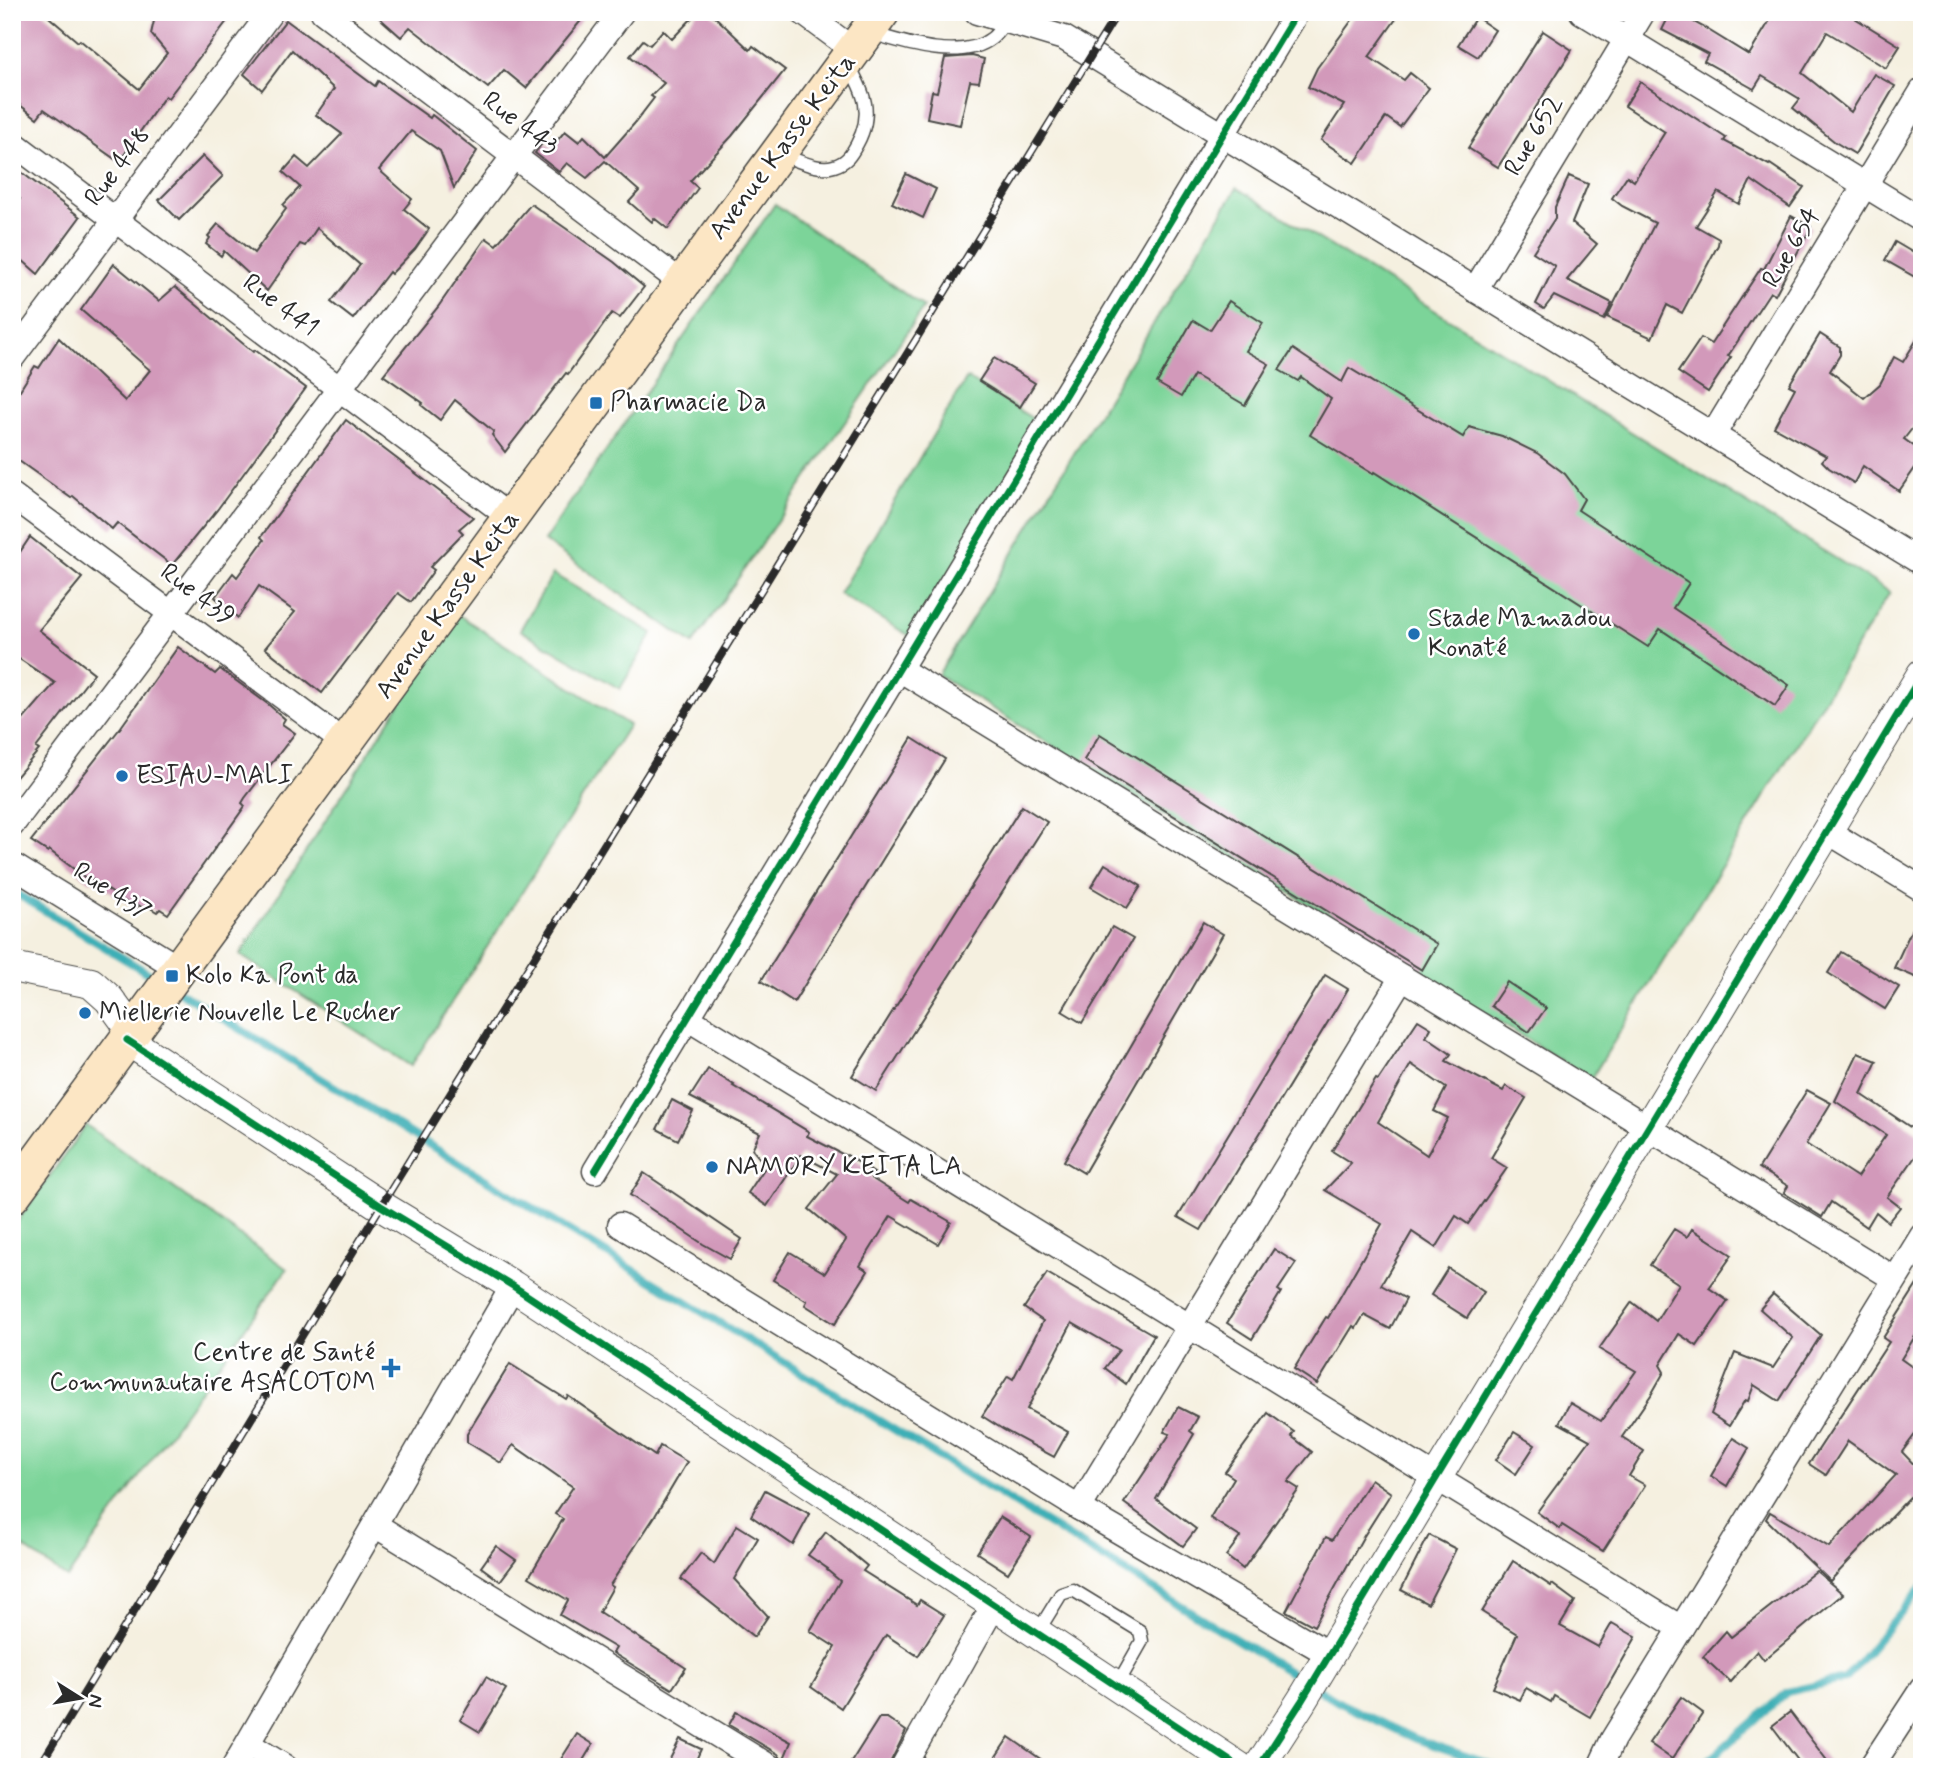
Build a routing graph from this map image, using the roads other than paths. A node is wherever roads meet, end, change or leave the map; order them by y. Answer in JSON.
{"nodes":[{"id":1,"x":271,"y":12,"type":"edge"},
{"id":2,"x":323,"y":12,"type":"edge"},
{"id":3,"x":622,"y":12,"type":"edge"},
{"id":4,"x":803,"y":12,"type":"edge"},
{"id":5,"x":976,"y":12,"type":"edge"},
{"id":6,"x":1041,"y":12,"type":"edge"},
{"id":7,"x":1297,"y":12,"type":"edge"},
{"id":8,"x":1582,"y":12,"type":"edge"},
{"id":9,"x":1643,"y":12,"type":"edge"},
{"id":10,"x":1006,"y":21,"type":"junction"},
{"id":11,"x":1064,"y":38,"type":"junction"},
{"id":12,"x":863,"y":39,"type":"edge"},
{"id":13,"x":1627,"y":40,"type":"junction"},
{"id":14,"x":1922,"y":91,"type":"edge"},
{"id":15,"x":1222,"y":135,"type":"junction"},
{"id":16,"x":12,"y":142,"type":"edge"},
{"id":17,"x":778,"y":154,"type":"junction"},
{"id":18,"x":514,"y":156,"type":"junction"},
{"id":19,"x":1864,"y":185,"type":"junction"},
{"id":20,"x":116,"y":220,"type":"junction"},
{"id":21,"x":1922,"y":220,"type":"edge"},
{"id":22,"x":682,"y":283,"type":"junction"},
{"id":23,"x":1475,"y":290,"type":"junction"},
{"id":24,"x":12,"y":358,"type":"edge"},
{"id":25,"x":340,"y":389,"type":"junction"},
{"id":26,"x":1713,"y":435,"type":"junction"},
{"id":27,"x":12,"y":495,"type":"edge"},
{"id":28,"x":511,"y":518,"type":"junction"},
{"id":29,"x":1922,"y":563,"type":"edge"},
{"id":30,"x":171,"y":613,"type":"junction"},
{"id":31,"x":899,"y":669,"type":"junction"},
{"id":32,"x":1922,"y":674,"type":"edge"},
{"id":33,"x":346,"y":744,"type":"junction"},
{"id":34,"x":12,"y":825,"type":"edge"},
{"id":35,"x":1827,"y":831,"type":"junction"},
{"id":36,"x":12,"y":864,"type":"edge"},
{"id":37,"x":1922,"y":889,"type":"edge"},
{"id":38,"x":12,"y":967,"type":"edge"},
{"id":39,"x":1402,"y":976,"type":"junction"},
{"id":40,"x":169,"y":984,"type":"junction"},
{"id":41,"x":687,"y":1018,"type":"junction"},
{"id":42,"x":130,"y":1036,"type":"junction"},
{"id":43,"x":1648,"y":1128,"type":"junction"},
{"id":44,"x":595,"y":1171,"type":"dead end"},
{"id":45,"x":12,"y":1196,"type":"edge"},
{"id":46,"x":620,"y":1225,"type":"dead end"},
{"id":47,"x":1922,"y":1236,"type":"edge"},
{"id":48,"x":1895,"y":1279,"type":"junction"},
{"id":49,"x":513,"y":1286,"type":"junction"},
{"id":50,"x":1189,"y":1326,"type":"junction"},
{"id":51,"x":1436,"y":1478,"type":"junction"},
{"id":52,"x":1079,"y":1508,"type":"junction"},
{"id":53,"x":375,"y":1525,"type":"junction"},
{"id":54,"x":994,"y":1605,"type":"junction"},
{"id":55,"x":1681,"y":1628,"type":"junction"},
{"id":56,"x":1037,"y":1633,"type":"junction"},
{"id":57,"x":1326,"y":1659,"type":"junction"},
{"id":58,"x":1117,"y":1685,"type":"junction"},
{"id":59,"x":1922,"y":1689,"type":"edge"},
{"id":60,"x":248,"y":1744,"type":"junction"},
{"id":61,"x":234,"y":1767,"type":"edge"},
{"id":62,"x":285,"y":1767,"type":"edge"},
{"id":63,"x":770,"y":1767,"type":"edge"},
{"id":64,"x":903,"y":1767,"type":"edge"},
{"id":65,"x":1239,"y":1767,"type":"edge"},
{"id":66,"x":1259,"y":1767,"type":"edge"},
{"id":67,"x":1600,"y":1767,"type":"edge"},
{"id":68,"x":1871,"y":1767,"type":"edge"}],
"edges":[{"from":1,"to":20,"type":"street","name":"Rue 448"},
{"from":2,"to":18,"type":"street","name":"Rue 443"},
{"from":3,"to":18,"type":"street"},
{"from":4,"to":12,"type":"street"},
{"from":5,"to":10,"type":"street"},
{"from":6,"to":11,"type":"street"},
{"from":7,"to":15,"type":"street"},
{"from":8,"to":13,"type":"street"},
{"from":9,"to":13,"type":"street","name":"Rue 652"},
{"from":10,"to":11,"type":"street"},
{"from":10,"to":12,"type":"lane"},
{"from":11,"to":15,"type":"street"},
{"from":12,"to":17,"type":"main road","name":"Avenue Kasse Keita"},
{"from":12,"to":17,"type":"lane"},
{"from":13,"to":19,"type":"street"},
{"from":13,"to":23,"type":"street","name":"Rue 652"},
{"from":14,"to":19,"type":"street","name":"Rue 654"},
{"from":15,"to":23,"type":"street"},
{"from":15,"to":31,"type":"street"},
{"from":16,"to":20,"type":"street","name":"Rue 441"},
{"from":17,"to":22,"type":"main road","name":"Avenue Kasse Keita"},
{"from":18,"to":22,"type":"street","name":"Rue 443"},
{"from":18,"to":25,"type":"street"},
{"from":19,"to":21,"type":"street"},
{"from":19,"to":26,"type":"street","name":"Rue 654"},
{"from":20,"to":24,"type":"street","name":"Rue 448"},
{"from":20,"to":25,"type":"street","name":"Rue 441"},
{"from":22,"to":28,"type":"main road","name":"Avenue Kasse Keita"},
{"from":23,"to":26,"type":"street"},
{"from":25,"to":28,"type":"street","name":"Rue 441"},
{"from":25,"to":30,"type":"street"},
{"from":26,"to":29,"type":"street"},
{"from":27,"to":30,"type":"street","name":"Rue 439"},
{"from":28,"to":33,"type":"main road","name":"Avenue Kasse Keita"},
{"from":30,"to":33,"type":"street","name":"Rue 439"},
{"from":30,"to":34,"type":"street"},
{"from":31,"to":39,"type":"street"},
{"from":31,"to":41,"type":"street"},
{"from":32,"to":35,"type":"street"},
{"from":33,"to":40,"type":"main road","name":"Avenue Kasse Keita"},
{"from":35,"to":37,"type":"street"},
{"from":35,"to":43,"type":"street"},
{"from":36,"to":40,"type":"street","name":"Rue 437"},
{"from":38,"to":42,"type":"street"},
{"from":39,"to":43,"type":"street"},
{"from":39,"to":50,"type":"street"},
{"from":40,"to":42,"type":"main road","name":"Avenue Kasse Keita"},
{"from":41,"to":44,"type":"street"},
{"from":41,"to":50,"type":"street"},
{"from":42,"to":45,"type":"main road","name":"Avenue Kasse Keita"},
{"from":42,"to":49,"type":"street"},
{"from":43,"to":48,"type":"street"},
{"from":43,"to":51,"type":"street"},
{"from":46,"to":52,"type":"street"},
{"from":47,"to":48,"type":"street"},
{"from":48,"to":55,"type":"street"},
{"from":49,"to":53,"type":"street"},
{"from":49,"to":54,"type":"street"},
{"from":50,"to":51,"type":"street"},
{"from":50,"to":52,"type":"street"},
{"from":51,"to":55,"type":"street"},
{"from":51,"to":57,"type":"street"},
{"from":52,"to":57,"type":"street"},
{"from":53,"to":60,"type":"street"},
{"from":53,"to":63,"type":"street"},
{"from":54,"to":56,"type":"street"},
{"from":54,"to":64,"type":"street"},
{"from":55,"to":67,"type":"street"},
{"from":56,"to":58,"type":"street"},
{"from":56,"to":58,"type":"lane"},
{"from":57,"to":66,"type":"street"},
{"from":58,"to":65,"type":"street"},
{"from":59,"to":68,"type":"street"},
{"from":60,"to":61,"type":"street"},
{"from":60,"to":62,"type":"street"}]}
